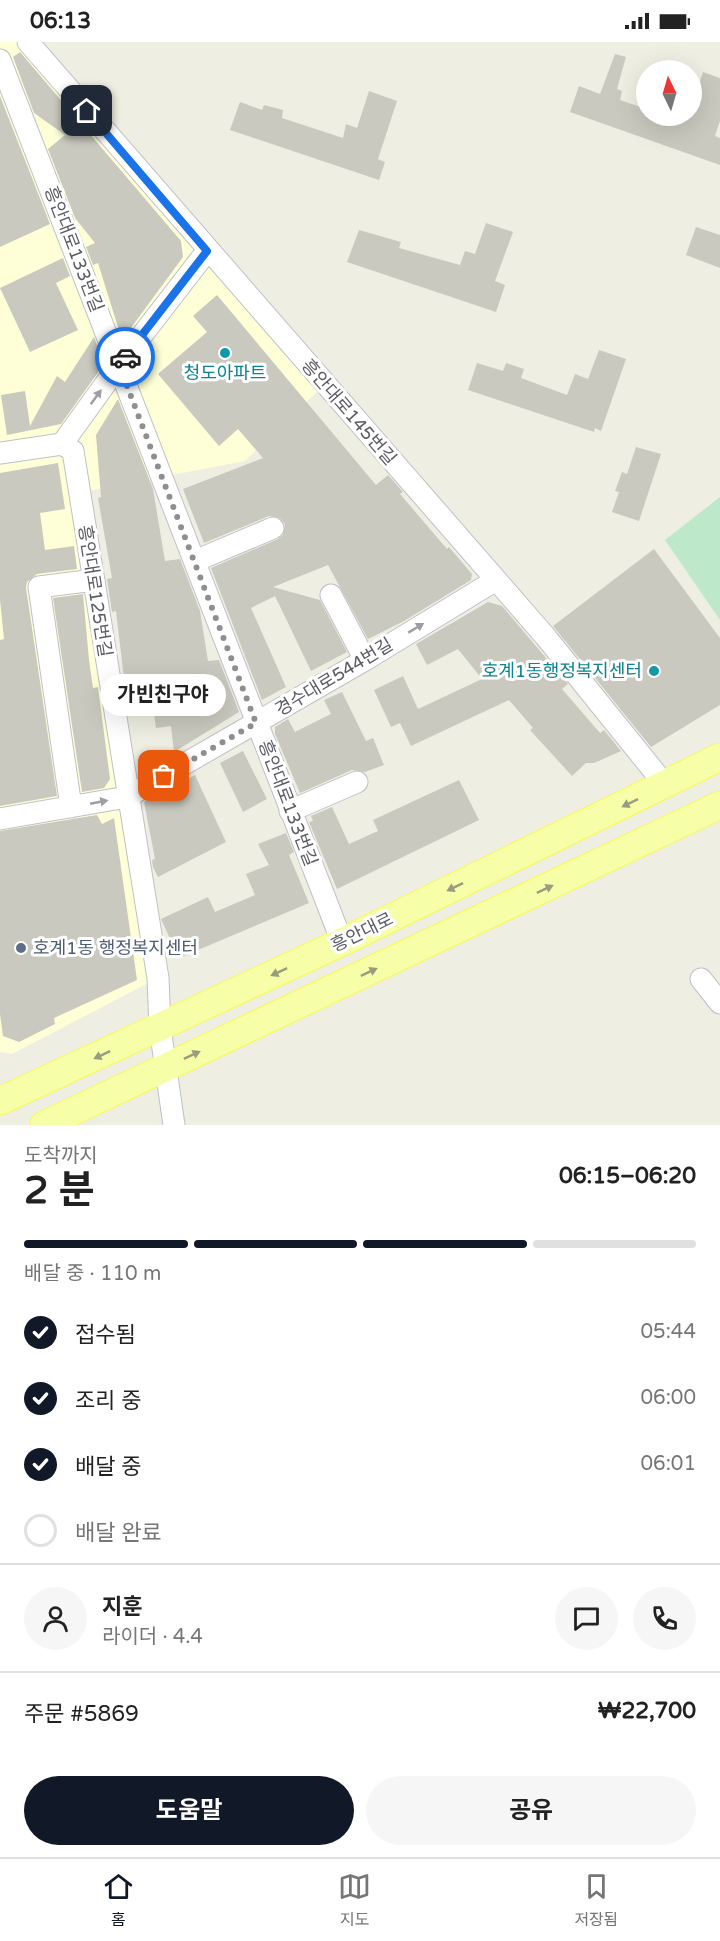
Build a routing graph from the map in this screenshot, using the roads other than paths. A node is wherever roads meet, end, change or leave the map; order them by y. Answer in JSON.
{"nodes":[{"id":1,"x":28,"y":42,"type":"edge"},
{"id":2,"x":0,"y":60,"type":"edge"},
{"id":3,"x":207,"y":251,"type":"junction"},
{"id":4,"x":119,"y":365,"type":"junction"},
{"id":5,"x":62,"y":444,"type":"junction"},
{"id":6,"x":0,"y":453,"type":"edge"},
{"id":7,"x":273,"y":528,"type":"dead end"},
{"id":8,"x":195,"y":561,"type":"junction"},
{"id":9,"x":94,"y":580,"type":"junction"},
{"id":10,"x":496,"y":580,"type":"junction"},
{"id":11,"x":331,"y":595,"type":"dead end"},
{"id":12,"x":365,"y":660,"type":"junction"},
{"id":13,"x":256,"y":723,"type":"junction"},
{"id":14,"x":720,"y":757,"type":"edge"},
{"id":15,"x":357,"y":782,"type":"dead end"},
{"id":16,"x":666,"y":786,"type":"junction"},
{"id":17,"x":127,"y":797,"type":"junction"},
{"id":18,"x":720,"y":805,"type":"edge"},
{"id":19,"x":71,"y":807,"type":"junction"},
{"id":20,"x":290,"y":811,"type":"junction"},
{"id":21,"x":0,"y":819,"type":"edge"},
{"id":22,"x":342,"y":942,"type":"junction"},
{"id":23,"x":701,"y":979,"type":"dead end"},
{"id":24,"x":720,"y":1003,"type":"edge"},
{"id":25,"x":160,"y":1028,"type":"junction"},
{"id":26,"x":165,"y":1068,"type":"junction"},
{"id":27,"x":0,"y":1101,"type":"edge"},
{"id":28,"x":44,"y":1125,"type":"edge"},
{"id":29,"x":174,"y":1125,"type":"edge"}],
"edges":[{"from":1,"to":3,"type":"street","name":"흥안대로145번길"},
{"from":2,"to":4,"type":"street","name":"흥안대로133번길"},
{"from":3,"to":4,"type":"street"},
{"from":3,"to":10,"type":"street","name":"흥안대로145번길"},
{"from":5,"to":4,"type":"street","one_way":true},
{"from":4,"to":8,"type":"street","name":"흥안대로133번길"},
{"from":5,"to":6,"type":"street"},
{"from":5,"to":9,"type":"street","name":"흥안대로125번길"},
{"from":7,"to":8,"type":"street"},
{"from":8,"to":13,"type":"street","name":"흥안대로133번길"},
{"from":9,"to":17,"type":"street","name":"흥안대로125번길"},
{"from":9,"to":19,"type":"street"},
{"from":12,"to":10,"type":"street","name":"경수대로544번길","one_way":true},
{"from":10,"to":16,"type":"street","name":"흥안대로145번길"},
{"from":11,"to":12,"type":"street"},
{"from":12,"to":13,"type":"street","name":"경수대로544번길"},
{"from":13,"to":17,"type":"street","name":"경수대로544번길"},
{"from":13,"to":20,"type":"street","name":"흥안대로133번길"},
{"from":14,"to":16,"type":"main road","name":"흥안대로"},
{"from":15,"to":20,"type":"street"},
{"from":16,"to":22,"type":"main road","name":"흥안대로","one_way":true},
{"from":19,"to":17,"type":"street","name":"경수대로544번길","one_way":true},
{"from":17,"to":25,"type":"street","name":"흥안대로125번길"},
{"from":26,"to":18,"type":"main road","one_way":true},
{"from":19,"to":21,"type":"street","name":"경수대로544번길"},
{"from":20,"to":22,"type":"street","name":"흥안대로133번길"},
{"from":22,"to":25,"type":"main road","name":"흥안대로","one_way":true},
{"from":23,"to":24,"type":"street"},
{"from":25,"to":26,"type":"street","name":"흥안대로125번길"},
{"from":25,"to":27,"type":"main road","name":"흥안대로","one_way":true},
{"from":26,"to":28,"type":"main road"},
{"from":26,"to":29,"type":"street","name":"흥안대로125번길"}]}
